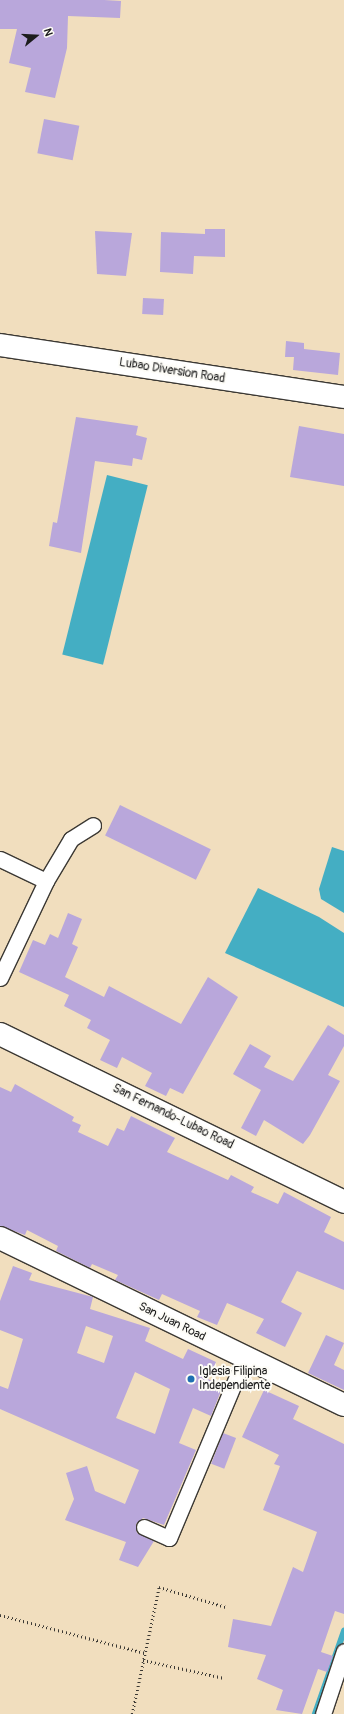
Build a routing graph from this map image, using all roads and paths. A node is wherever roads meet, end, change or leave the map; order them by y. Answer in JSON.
{"nodes":[{"id":1,"x":0,"y":345,"type":"edge"},
{"id":2,"x":344,"y":397,"type":"edge"},
{"id":3,"x":93,"y":825,"type":"dead end"},
{"id":4,"x":0,"y":859,"type":"edge"},
{"id":5,"x":46,"y":881,"type":"junction"},
{"id":6,"x":0,"y":978,"type":"edge"},
{"id":7,"x":0,"y":1034,"type":"edge"},
{"id":8,"x":344,"y":1202,"type":"edge"},
{"id":9,"x":0,"y":1238,"type":"edge"},
{"id":10,"x":245,"y":1357,"type":"junction"},
{"id":11,"x":344,"y":1405,"type":"edge"},
{"id":12,"x":144,"y":1527,"type":"dead end"},
{"id":13,"x":226,"y":1607,"type":"dead end"},
{"id":14,"x":0,"y":1615,"type":"edge"},
{"id":15,"x":344,"y":1651,"type":"edge"},
{"id":16,"x":145,"y":1653,"type":"junction"},
{"id":17,"x":143,"y":1660,"type":"junction"},
{"id":18,"x":224,"y":1678,"type":"dead end"},
{"id":19,"x":132,"y":1714,"type":"edge"},
{"id":20,"x":323,"y":1714,"type":"edge"}],
"edges":[{"from":1,"to":2,"type":"street","name":"Lubao Diversion Road"},
{"from":3,"to":5,"type":"street"},
{"from":4,"to":5,"type":"street"},
{"from":5,"to":6,"type":"street"},
{"from":7,"to":8,"type":"street","name":"San Fernando-Lubao Road"},
{"from":9,"to":10,"type":"street","name":"San Juan Road"},
{"from":10,"to":11,"type":"street","name":"San Juan Road"},
{"from":10,"to":12,"type":"street"},
{"from":13,"to":16,"type":"path"},
{"from":14,"to":16,"type":"path"},
{"from":15,"to":20,"type":"street"},
{"from":16,"to":17,"type":"path"},
{"from":17,"to":18,"type":"path"},
{"from":17,"to":19,"type":"path"}]}
